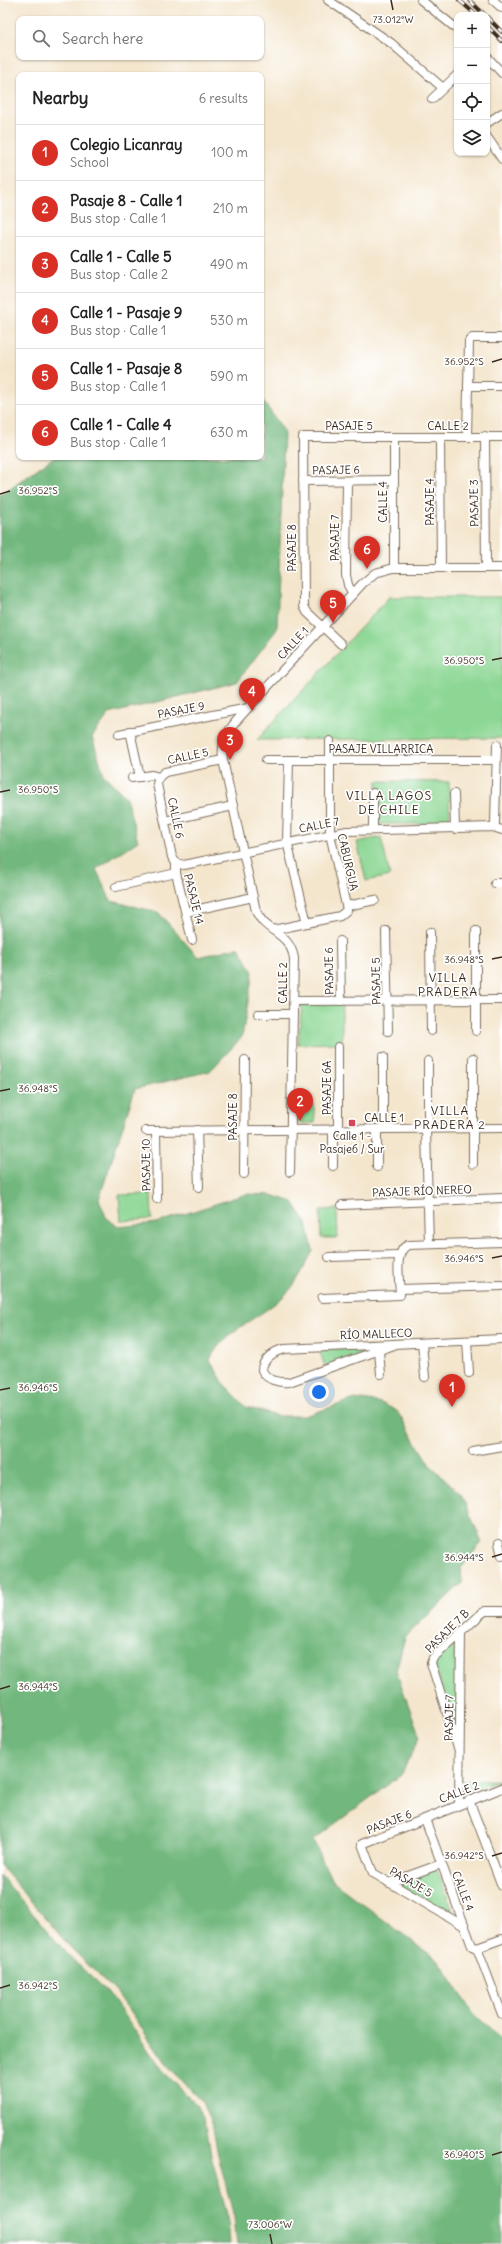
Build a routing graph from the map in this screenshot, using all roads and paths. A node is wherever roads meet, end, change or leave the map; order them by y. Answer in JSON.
{"nodes":[{"id":1,"x":421,"y":0,"type":"edge"},
{"id":2,"x":493,"y":0,"type":"edge"},
{"id":3,"x":328,"y":1,"type":"edge"},
{"id":4,"x":502,"y":8,"type":"edge"},
{"id":5,"x":454,"y":27,"type":"edge"},
{"id":6,"x":490,"y":59,"type":"edge"},
{"id":7,"x":502,"y":73,"type":"edge"},
{"id":8,"x":454,"y":78,"type":"edge"},
{"id":9,"x":443,"y":88,"type":"junction"},
{"id":10,"x":432,"y":99,"type":"dead end"},
{"id":11,"x":502,"y":113,"type":"edge"},
{"id":12,"x":490,"y":122,"type":"edge"},
{"id":13,"x":490,"y":141,"type":"edge"},
{"id":14,"x":502,"y":159,"type":"edge"},
{"id":15,"x":502,"y":338,"type":"edge"},
{"id":16,"x":468,"y":386,"type":"junction"},
{"id":17,"x":502,"y":386,"type":"edge"},
{"id":18,"x":440,"y":436,"type":"junction"},
{"id":19,"x":484,"y":436,"type":"junction"},
{"id":20,"x":502,"y":436,"type":"edge"},
{"id":21,"x":303,"y":437,"type":"joint"},
{"id":22,"x":394,"y":437,"type":"junction"},
{"id":23,"x":467,"y":437,"type":"junction"},
{"id":24,"x":394,"y":480,"type":"junction"},
{"id":25,"x":303,"y":481,"type":"junction"},
{"id":26,"x":346,"y":481,"type":"junction"},
{"id":27,"x":394,"y":568,"type":"junction"},
{"id":28,"x":441,"y":568,"type":"junction"},
{"id":29,"x":486,"y":568,"type":"junction"},
{"id":30,"x":502,"y":568,"type":"edge"},
{"id":31,"x":353,"y":594,"type":"junction"},
{"id":32,"x":323,"y":627,"type":"junction"},
{"id":33,"x":341,"y":644,"type":"dead end"},
{"id":34,"x":248,"y":708,"type":"junction"},
{"id":35,"x":130,"y":732,"type":"junction"},
{"id":36,"x":119,"y":734,"type":"dead end"},
{"id":37,"x":330,"y":741,"type":"dead end"},
{"id":38,"x":497,"y":745,"type":"dead end"},
{"id":39,"x":224,"y":760,"type":"junction"},
{"id":40,"x":266,"y":760,"type":"dead end"},
{"id":41,"x":289,"y":760,"type":"junction"},
{"id":42,"x":330,"y":760,"type":"junction"},
{"id":43,"x":496,"y":760,"type":"junction"},
{"id":44,"x":159,"y":777,"type":"junction"},
{"id":45,"x":373,"y":793,"type":"dead end"},
{"id":46,"x":454,"y":794,"type":"dead end"},
{"id":47,"x":233,"y":806,"type":"junction"},
{"id":48,"x":165,"y":821,"type":"junction"},
{"id":49,"x":492,"y":827,"type":"junction"},
{"id":50,"x":373,"y":829,"type":"junction"},
{"id":51,"x":455,"y":829,"type":"junction"},
{"id":52,"x":502,"y":830,"type":"edge"},
{"id":53,"x":330,"y":834,"type":"junction"},
{"id":54,"x":287,"y":842,"type":"junction"},
{"id":55,"x":243,"y":852,"type":"junction"},
{"id":56,"x":176,"y":864,"type":"junction"},
{"id":57,"x":176,"y":873,"type":"junction"},
{"id":58,"x":116,"y":887,"type":"dead end"},
{"id":59,"x":253,"y":897,"type":"junction"},
{"id":60,"x":375,"y":900,"type":"dead end"},
{"id":61,"x":347,"y":906,"type":"junction"},
{"id":62,"x":186,"y":912,"type":"junction"},
{"id":63,"x":307,"y":923,"type":"junction"},
{"id":64,"x":273,"y":930,"type":"junction"},
{"id":65,"x":386,"y":931,"type":"dead end"},
{"id":66,"x":476,"y":931,"type":"dead end"},
{"id":67,"x":430,"y":932,"type":"dead end"},
{"id":68,"x":192,"y":940,"type":"dead end"},
{"id":69,"x":340,"y":941,"type":"dead end"},
{"id":70,"x":387,"y":1000,"type":"junction"},
{"id":71,"x":431,"y":1000,"type":"junction"},
{"id":72,"x":476,"y":1000,"type":"junction"},
{"id":73,"x":502,"y":1000,"type":"edge"},
{"id":74,"x":294,"y":1001,"type":"junction"},
{"id":75,"x":340,"y":1001,"type":"junction"},
{"id":76,"x":258,"y":1014,"type":"dead end"},
{"id":77,"x":293,"y":1014,"type":"junction"},
{"id":78,"x":388,"y":1031,"type":"dead end"},
{"id":79,"x":431,"y":1031,"type":"dead end"},
{"id":80,"x":476,"y":1031,"type":"dead end"},
{"id":81,"x":338,"y":1047,"type":"dead end"},
{"id":82,"x":383,"y":1057,"type":"dead end"},
{"id":83,"x":473,"y":1058,"type":"dead end"},
{"id":84,"x":245,"y":1060,"type":"dead end"},
{"id":85,"x":428,"y":1061,"type":"dead end"},
{"id":86,"x":502,"y":1128,"type":"edge"},
{"id":87,"x":291,"y":1129,"type":"junction"},
{"id":88,"x":335,"y":1129,"type":"junction"},
{"id":89,"x":380,"y":1129,"type":"junction"},
{"id":90,"x":426,"y":1129,"type":"junction"},
{"id":91,"x":473,"y":1129,"type":"junction"},
{"id":92,"x":197,"y":1130,"type":"junction"},
{"id":93,"x":244,"y":1130,"type":"junction"},
{"id":94,"x":146,"y":1131,"type":"dead end"},
{"id":95,"x":156,"y":1131,"type":"junction"},
{"id":96,"x":473,"y":1164,"type":"dead end"},
{"id":97,"x":333,"y":1166,"type":"dead end"},
{"id":98,"x":377,"y":1167,"type":"dead end"},
{"id":99,"x":290,"y":1172,"type":"dead end"},
{"id":100,"x":244,"y":1174,"type":"dead end"},
{"id":101,"x":199,"y":1186,"type":"dead end"},
{"id":102,"x":502,"y":1198,"type":"edge"},
{"id":103,"x":157,"y":1199,"type":"dead end"},
{"id":104,"x":428,"y":1201,"type":"junction"},
{"id":105,"x":342,"y":1205,"type":"dead end"},
{"id":106,"x":502,"y":1242,"type":"edge"},
{"id":107,"x":429,"y":1244,"type":"junction"},
{"id":108,"x":400,"y":1255,"type":"junction"},
{"id":109,"x":329,"y":1257,"type":"dead end"},
{"id":110,"x":502,"y":1286,"type":"edge"},
{"id":111,"x":400,"y":1292,"type":"junction"},
{"id":112,"x":322,"y":1298,"type":"dead end"},
{"id":113,"x":502,"y":1340,"type":"edge"},
{"id":114,"x":467,"y":1341,"type":"junction"},
{"id":115,"x":422,"y":1344,"type":"junction"},
{"id":116,"x":394,"y":1345,"type":"junction"},
{"id":117,"x":379,"y":1351,"type":"junction"},
{"id":118,"x":469,"y":1373,"type":"dead end"},
{"id":119,"x":381,"y":1374,"type":"dead end"},
{"id":120,"x":425,"y":1377,"type":"dead end"},
{"id":121,"x":502,"y":1446,"type":"edge"},
{"id":122,"x":473,"y":1451,"type":"dead end"},
{"id":123,"x":499,"y":1543,"type":"dead end"},
{"id":124,"x":502,"y":1556,"type":"edge"},
{"id":125,"x":502,"y":1611,"type":"edge"},
{"id":126,"x":461,"y":1632,"type":"junction"},
{"id":127,"x":459,"y":1751,"type":"junction"},
{"id":128,"x":502,"y":1788,"type":"edge"},
{"id":129,"x":469,"y":1800,"type":"junction"},
{"id":130,"x":459,"y":1804,"type":"junction"},
{"id":131,"x":425,"y":1819,"type":"junction"},
{"id":132,"x":362,"y":1844,"type":"joint"},
{"id":133,"x":441,"y":1864,"type":"junction"},
{"id":134,"x":389,"y":1883,"type":"junction"},
{"id":135,"x":502,"y":1886,"type":"edge"},
{"id":136,"x":464,"y":1926,"type":"junction"},
{"id":137,"x":502,"y":1939,"type":"edge"},
{"id":138,"x":476,"y":1948,"type":"junction"},
{"id":139,"x":502,"y":2014,"type":"edge"}],
"edges":[{"from":1,"to":5,"type":"street"},
{"from":2,"to":4,"type":"street"},
{"from":3,"to":9,"type":"street"},
{"from":6,"to":7,"type":"street"},
{"from":8,"to":9,"type":"street"},
{"from":9,"to":10,"type":"street"},
{"from":11,"to":12,"type":"street"},
{"from":13,"to":14,"type":"street"},
{"from":15,"to":16,"type":"street"},
{"from":16,"to":17,"type":"street"},
{"from":16,"to":23,"type":"street"},
{"from":18,"to":22,"type":"street","name":"CALLE 2"},
{"from":18,"to":23,"type":"street","name":"CALLE 2"},
{"from":18,"to":28,"type":"street","name":"PASAJE 4"},
{"from":19,"to":20,"type":"street","name":"CALLE 2"},
{"from":19,"to":23,"type":"street","name":"CALLE 2"},
{"from":19,"to":29,"type":"street","name":"PASAJE 3"},
{"from":21,"to":22,"type":"street","name":"PASAJE 5"},
{"from":21,"to":25,"type":"street","name":"PASAJE 8"},
{"from":22,"to":24,"type":"street","name":"CALLE 4"},
{"from":24,"to":26,"type":"street","name":"PASAJE 6"},
{"from":24,"to":27,"type":"street","name":"CALLE 4"},
{"from":25,"to":26,"type":"street","name":"PASAJE 6"},
{"from":25,"to":32,"type":"street","name":"PASAJE 8"},
{"from":26,"to":31,"type":"street","name":"PASAJE 7"},
{"from":27,"to":28,"type":"street","name":"CALLE 1"},
{"from":27,"to":31,"type":"street","name":"CALLE 1"},
{"from":28,"to":29,"type":"street","name":"CALLE 1"},
{"from":29,"to":30,"type":"street","name":"CALLE 1"},
{"from":31,"to":32,"type":"street","name":"CALLE 1"},
{"from":32,"to":33,"type":"street","name":"PASAJE 8"},
{"from":32,"to":34,"type":"street","name":"CALLE 1"},
{"from":34,"to":35,"type":"street","name":"PASAJE 9"},
{"from":34,"to":39,"type":"street","name":"CALLE 1"},
{"from":35,"to":36,"type":"street","name":"PASAJE 9"},
{"from":35,"to":44,"type":"street"},
{"from":37,"to":42,"type":"street","name":"CABURGUA"},
{"from":38,"to":43,"type":"street"},
{"from":39,"to":44,"type":"street","name":"CALLE 5"},
{"from":39,"to":47,"type":"street","name":"CALLE 2"},
{"from":40,"to":41,"type":"street","name":"PASAJE VILLARRICA"},
{"from":41,"to":42,"type":"street","name":"PASAJE VILLARRICA"},
{"from":41,"to":54,"type":"street"},
{"from":42,"to":43,"type":"street","name":"PASAJE VILLARRICA"},
{"from":42,"to":53,"type":"street","name":"CABURGUA"},
{"from":43,"to":49,"type":"street"},
{"from":44,"to":48,"type":"street","name":"CALLE 6"},
{"from":45,"to":50,"type":"street"},
{"from":46,"to":51,"type":"street"},
{"from":47,"to":48,"type":"street"},
{"from":47,"to":55,"type":"street","name":"CALLE 2"},
{"from":48,"to":56,"type":"street","name":"CALLE 6"},
{"from":49,"to":51,"type":"street","name":"CALLE 7"},
{"from":49,"to":52,"type":"street","name":"CALLE 7"},
{"from":50,"to":51,"type":"street","name":"CALLE 7"},
{"from":50,"to":53,"type":"street","name":"CALLE 7"},
{"from":53,"to":54,"type":"street","name":"CALLE 7"},
{"from":53,"to":61,"type":"street","name":"CABURGUA"},
{"from":54,"to":55,"type":"street","name":"CALLE 7"},
{"from":54,"to":63,"type":"street"},
{"from":55,"to":56,"type":"street","name":"CALLE 7"},
{"from":55,"to":59,"type":"street","name":"CALLE 2"},
{"from":56,"to":57,"type":"street","name":"PASAJE 14"},
{"from":57,"to":58,"type":"street"},
{"from":57,"to":62,"type":"street","name":"PASAJE 14"},
{"from":59,"to":62,"type":"street"},
{"from":59,"to":64,"type":"street","name":"CALLE 2"},
{"from":60,"to":61,"type":"street"},
{"from":61,"to":63,"type":"street","name":"CABURGUA"},
{"from":62,"to":68,"type":"street","name":"PASAJE 14"},
{"from":63,"to":64,"type":"street","name":"CABURGUA"},
{"from":64,"to":74,"type":"street","name":"CALLE 2"},
{"from":65,"to":70,"type":"street","name":"PASAJE 5"},
{"from":66,"to":72,"type":"street"},
{"from":67,"to":71,"type":"street"},
{"from":69,"to":75,"type":"street","name":"PASAJE 6"},
{"from":70,"to":71,"type":"street"},
{"from":70,"to":75,"type":"street"},
{"from":70,"to":78,"type":"street","name":"PASAJE 5"},
{"from":71,"to":72,"type":"street"},
{"from":71,"to":79,"type":"street"},
{"from":72,"to":73,"type":"street"},
{"from":72,"to":80,"type":"street"},
{"from":74,"to":75,"type":"street"},
{"from":74,"to":77,"type":"street","name":"CALLE 2"},
{"from":76,"to":77,"type":"street"},
{"from":77,"to":87,"type":"street","name":"CALLE 2"},
{"from":81,"to":88,"type":"street","name":"PASAJE 6A"},
{"from":82,"to":89,"type":"street"},
{"from":83,"to":91,"type":"street"},
{"from":84,"to":93,"type":"street","name":"PASAJE 8"},
{"from":85,"to":90,"type":"street"},
{"from":86,"to":91,"type":"street","name":"CALLE 1"},
{"from":87,"to":88,"type":"street","name":"CALLE 1"},
{"from":87,"to":93,"type":"street","name":"CALLE 1"},
{"from":87,"to":99,"type":"street"},
{"from":88,"to":89,"type":"street","name":"CALLE 1"},
{"from":88,"to":97,"type":"street"},
{"from":89,"to":90,"type":"street","name":"CALLE 1"},
{"from":89,"to":98,"type":"street"},
{"from":90,"to":91,"type":"street","name":"CALLE 1"},
{"from":90,"to":104,"type":"street"},
{"from":91,"to":96,"type":"street"},
{"from":92,"to":93,"type":"street","name":"CALLE 1"},
{"from":92,"to":95,"type":"street","name":"CALLE 1"},
{"from":92,"to":101,"type":"street"},
{"from":93,"to":100,"type":"street","name":"PASAJE 8"},
{"from":94,"to":95,"type":"street","name":"CALLE 1"},
{"from":95,"to":103,"type":"street","name":"PASAJE 10"},
{"from":102,"to":104,"type":"street","name":"PASAJE RÍO NEREO"},
{"from":104,"to":105,"type":"street","name":"PASAJE RÍO NEREO"},
{"from":104,"to":107,"type":"street"},
{"from":106,"to":107,"type":"street"},
{"from":107,"to":108,"type":"street"},
{"from":108,"to":109,"type":"street"},
{"from":108,"to":111,"type":"street"},
{"from":110,"to":111,"type":"street"},
{"from":111,"to":112,"type":"street"},
{"from":113,"to":114,"type":"street","name":"RÍO MALLECO"},
{"from":114,"to":115,"type":"street","name":"RÍO MALLECO"},
{"from":114,"to":118,"type":"street"},
{"from":115,"to":116,"type":"street","name":"RÍO MALLECO"},
{"from":115,"to":120,"type":"street"},
{"from":116,"to":117,"type":"street"},
{"from":116,"to":117,"type":"street","name":"RÍO MALLECO"},
{"from":117,"to":119,"type":"street"},
{"from":121,"to":122,"type":"street"},
{"from":123,"to":124,"type":"street"},
{"from":125,"to":126,"type":"street","name":"PASAJE 7 B"},
{"from":126,"to":127,"type":"street","name":"PASAJE 7"},
{"from":126,"to":127,"type":"street","name":"PASAJE 7 B"},
{"from":127,"to":130,"type":"street","name":"PASAJE 7"},
{"from":128,"to":129,"type":"street","name":"CALLE 2"},
{"from":129,"to":130,"type":"street","name":"CALLE 2"},
{"from":129,"to":135,"type":"street"},
{"from":130,"to":131,"type":"street","name":"CALLE 2"},
{"from":131,"to":132,"type":"street","name":"PASAJE 6"},
{"from":131,"to":133,"type":"street","name":"CALLE 4"},
{"from":132,"to":134,"type":"street","name":"PASAJE 5"},
{"from":133,"to":134,"type":"street"},
{"from":133,"to":136,"type":"street","name":"CALLE 4"},
{"from":134,"to":136,"type":"street","name":"PASAJE 5"},
{"from":136,"to":138,"type":"street","name":"CALLE 4"},
{"from":137,"to":138,"type":"street"},
{"from":138,"to":139,"type":"street"}]}
